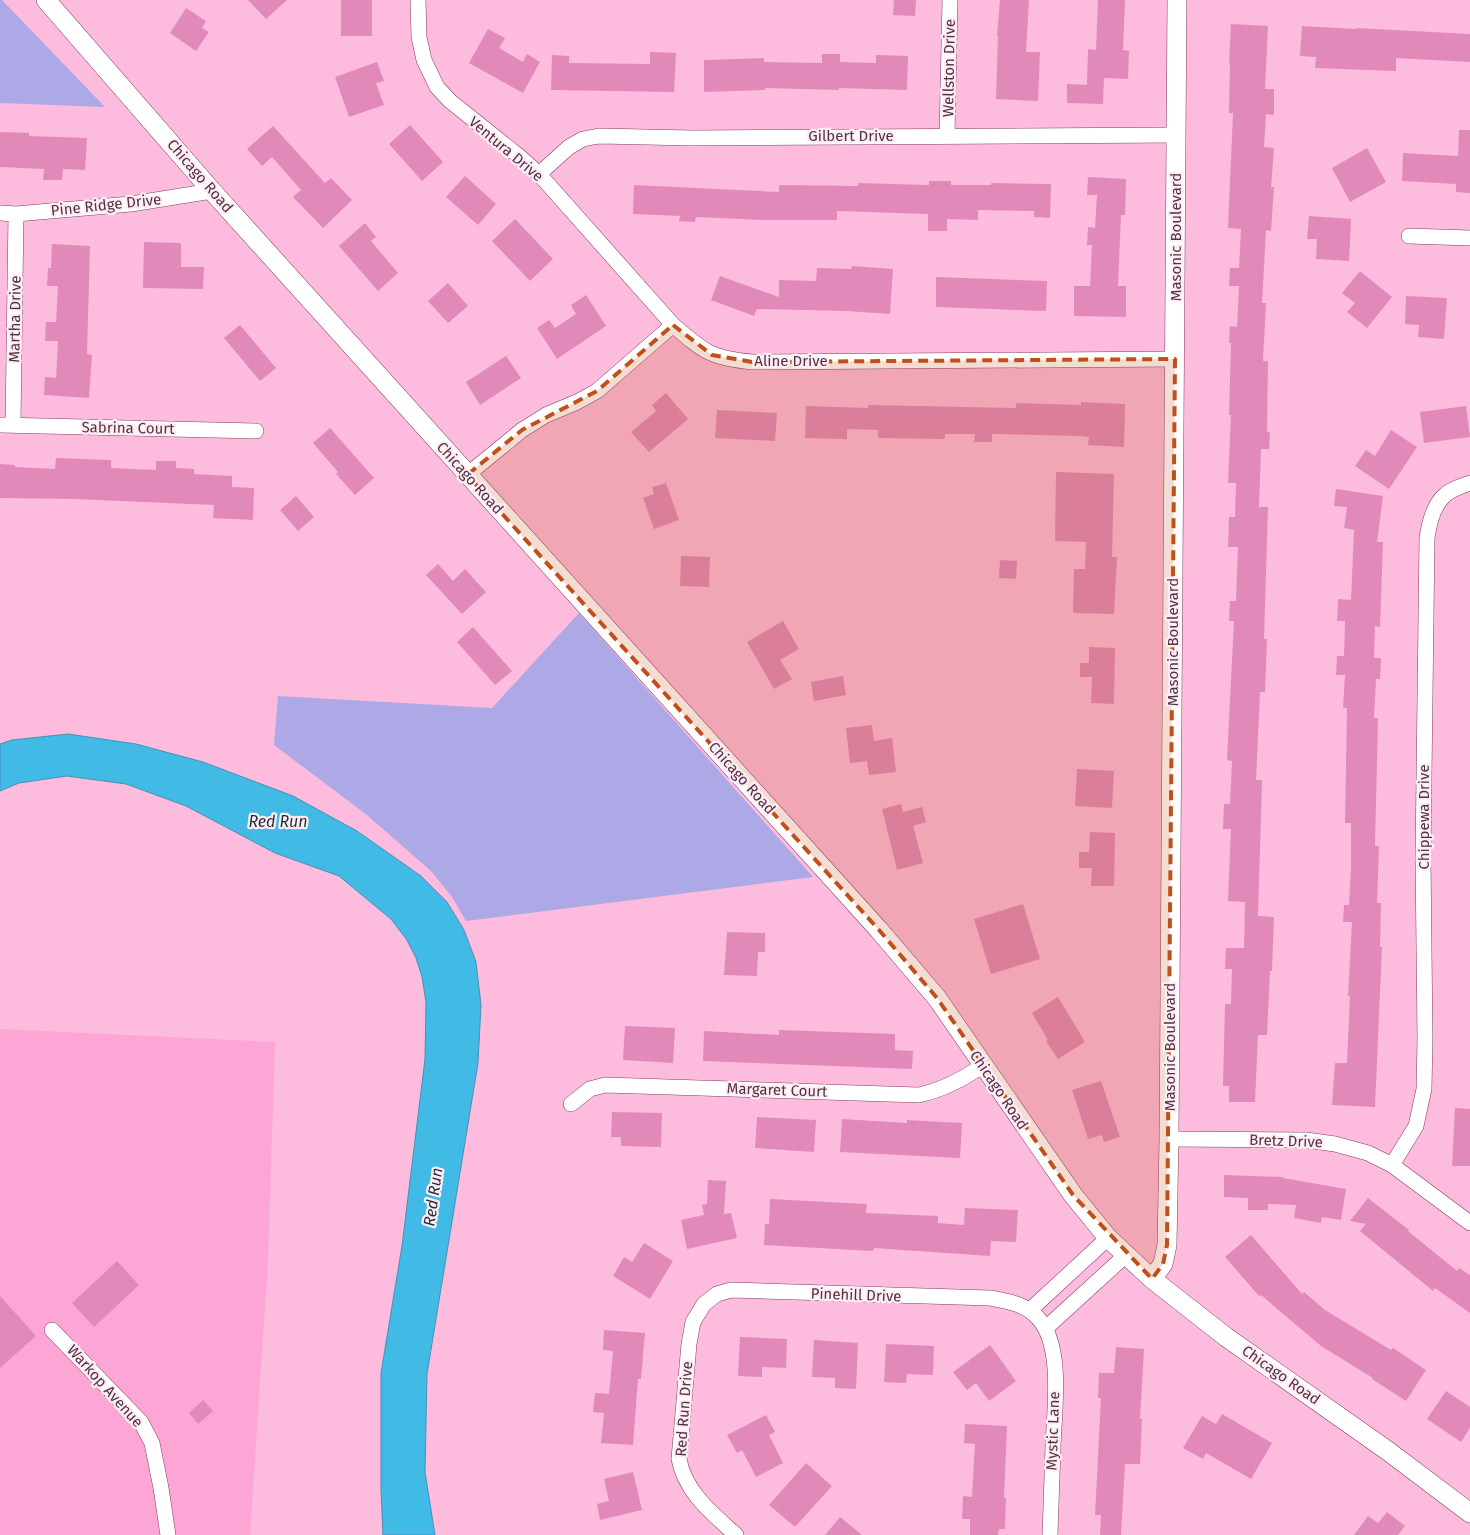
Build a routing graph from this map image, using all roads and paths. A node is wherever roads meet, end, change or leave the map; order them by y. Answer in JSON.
{"nodes":[{"id":1,"x":46,"y":0,"type":"edge"},
{"id":2,"x":418,"y":0,"type":"edge"},
{"id":3,"x":950,"y":0,"type":"edge"},
{"id":4,"x":1177,"y":0,"type":"edge"},
{"id":5,"x":1176,"y":135,"type":"junction"},
{"id":6,"x":947,"y":136,"type":"junction"},
{"id":7,"x":538,"y":174,"type":"junction"},
{"id":8,"x":212,"y":191,"type":"junction"},
{"id":9,"x":0,"y":213,"type":"edge"},
{"id":10,"x":16,"y":214,"type":"junction"},
{"id":11,"x":1410,"y":236,"type":"dead end"},
{"id":12,"x":1470,"y":238,"type":"edge"},
{"id":13,"x":673,"y":325,"type":"junction"},
{"id":14,"x":1176,"y":359,"type":"junction"},
{"id":15,"x":6,"y":425,"type":"edge"},
{"id":16,"x":256,"y":431,"type":"dead end"},
{"id":17,"x":468,"y":476,"type":"junction"},
{"id":18,"x":1470,"y":483,"type":"edge"},
{"id":19,"x":982,"y":1066,"type":"junction"},
{"id":20,"x":572,"y":1104,"type":"dead end"},
{"id":21,"x":1169,"y":1139,"type":"junction"},
{"id":22,"x":1392,"y":1165,"type":"junction"},
{"id":23,"x":1470,"y":1223,"type":"edge"},
{"id":24,"x":1108,"y":1238,"type":"junction"},
{"id":25,"x":1126,"y":1255,"type":"junction"},
{"id":26,"x":1152,"y":1279,"type":"junction"},
{"id":27,"x":1030,"y":1310,"type":"junction"},
{"id":28,"x":693,"y":1322,"type":"joint"},
{"id":29,"x":1046,"y":1328,"type":"junction"},
{"id":30,"x":52,"y":1330,"type":"dead end"},
{"id":31,"x":1470,"y":1513,"type":"edge"},
{"id":32,"x":168,"y":1535,"type":"edge"},
{"id":33,"x":736,"y":1535,"type":"edge"},
{"id":34,"x":1050,"y":1535,"type":"edge"}],
"edges":[{"from":1,"to":8,"type":"street","name":"Chicago Road"},
{"from":2,"to":7,"type":"street","name":"Ventura Drive"},
{"from":3,"to":6,"type":"street","name":"Wellston Drive"},
{"from":4,"to":5,"type":"street","name":"Masonic Boulevard"},
{"from":5,"to":6,"type":"street","name":"Gilbert Drive"},
{"from":5,"to":14,"type":"street","name":"Masonic Boulevard"},
{"from":6,"to":7,"type":"street","name":"Gilbert Drive"},
{"from":7,"to":13,"type":"street","name":"Ventura Drive"},
{"from":8,"to":10,"type":"street","name":"Pine Ridge Drive"},
{"from":8,"to":17,"type":"street","name":"Chicago Road"},
{"from":9,"to":10,"type":"street","name":"Pine Ridge Drive"},
{"from":10,"to":15,"type":"street","name":"Martha Drive"},
{"from":11,"to":12,"type":"street"},
{"from":13,"to":14,"type":"street","name":"Aline Drive"},
{"from":13,"to":17,"type":"street"},
{"from":14,"to":21,"type":"street","name":"Masonic Boulevard"},
{"from":15,"to":16,"type":"street","name":"Sabrina Court"},
{"from":17,"to":19,"type":"street","name":"Chicago Road"},
{"from":18,"to":22,"type":"street","name":"Chippewa Drive"},
{"from":19,"to":20,"type":"street","name":"Margaret Court"},
{"from":19,"to":24,"type":"street","name":"Chicago Road"},
{"from":21,"to":22,"type":"street","name":"Bretz Drive"},
{"from":21,"to":26,"type":"street","name":"Masonic Boulevard"},
{"from":22,"to":23,"type":"street","name":"Bretz Drive"},
{"from":24,"to":25,"type":"street","name":"Chicago Road"},
{"from":24,"to":27,"type":"street"},
{"from":25,"to":26,"type":"street","name":"Chicago Road"},
{"from":25,"to":29,"type":"street"},
{"from":26,"to":31,"type":"street","name":"Chicago Road"},
{"from":27,"to":28,"type":"street","name":"Pinehill Drive"},
{"from":27,"to":29,"type":"street","name":"Pinehill Drive"},
{"from":28,"to":33,"type":"street","name":"Red Run Drive"},
{"from":29,"to":34,"type":"street","name":"Mystic Lane"},
{"from":30,"to":32,"type":"street","name":"Warkop Avenue"}]}
